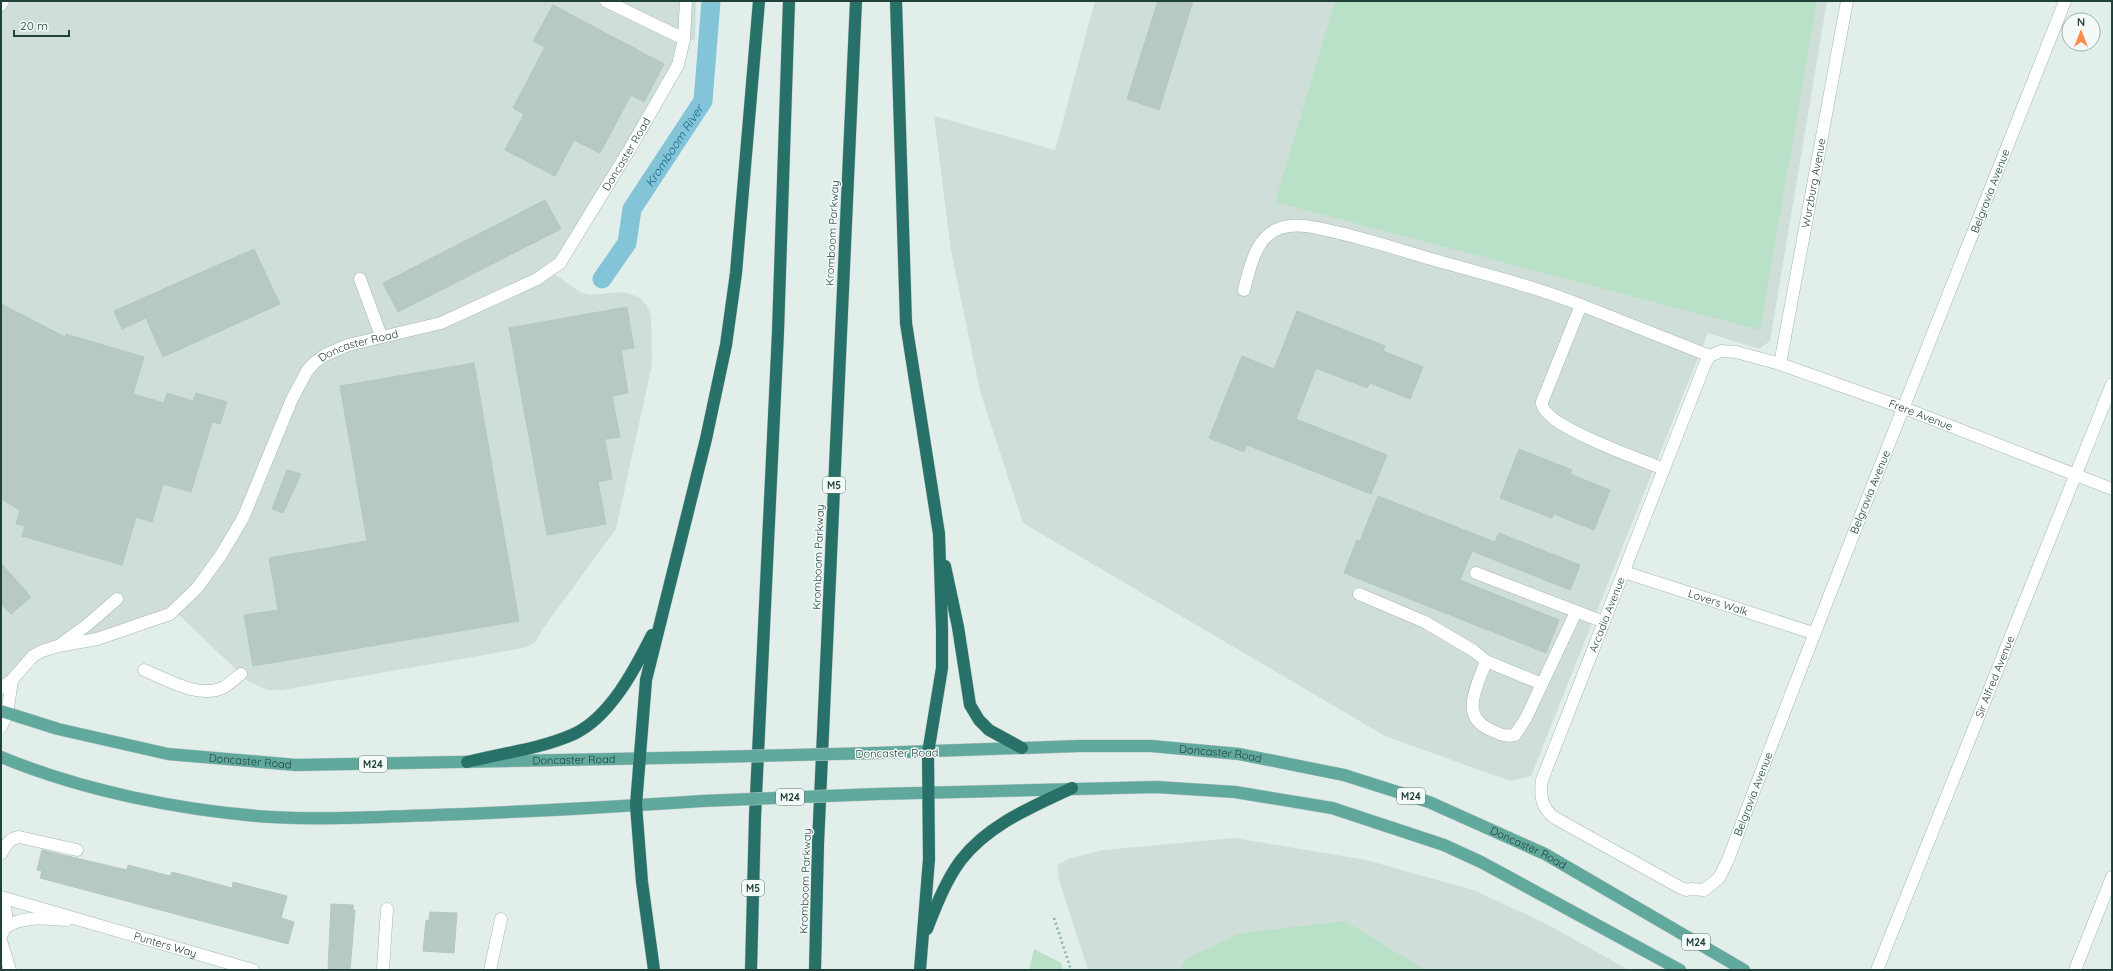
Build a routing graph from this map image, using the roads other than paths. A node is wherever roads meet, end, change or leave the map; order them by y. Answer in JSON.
{"nodes":[{"id":1,"x":3,"y":1,"type":"edge"},
{"id":2,"x":606,"y":1,"type":"edge"},
{"id":3,"x":686,"y":1,"type":"edge"},
{"id":4,"x":759,"y":1,"type":"edge"},
{"id":5,"x":789,"y":1,"type":"edge"},
{"id":6,"x":856,"y":1,"type":"edge"},
{"id":7,"x":896,"y":1,"type":"edge"},
{"id":8,"x":1847,"y":1,"type":"edge"},
{"id":9,"x":2065,"y":1,"type":"edge"},
{"id":10,"x":1,"y":5,"type":"edge"},
{"id":11,"x":684,"y":39,"type":"junction"},
{"id":12,"x":360,"y":279,"type":"dead end"},
{"id":13,"x":1244,"y":290,"type":"dead end"},
{"id":14,"x":1581,"y":305,"type":"junction"},
{"id":15,"x":381,"y":336,"type":"junction"},
{"id":16,"x":1710,"y":356,"type":"junction"},
{"id":17,"x":1780,"y":364,"type":"junction"},
{"id":18,"x":2112,"y":384,"type":"edge"},
{"id":19,"x":1904,"y":408,"type":"junction"},
{"id":20,"x":1664,"y":469,"type":"junction"},
{"id":21,"x":2076,"y":475,"type":"junction"},
{"id":22,"x":2112,"y":489,"type":"edge"},
{"id":23,"x":939,"y":534,"type":"junction"},
{"id":24,"x":1624,"y":572,"type":"junction"},
{"id":25,"x":1476,"y":573,"type":"dead end"},
{"id":26,"x":1359,"y":594,"type":"dead end"},
{"id":27,"x":117,"y":599,"type":"dead end"},
{"id":28,"x":1576,"y":612,"type":"junction"},
{"id":29,"x":662,"y":615,"type":"junction"},
{"id":30,"x":1604,"y":622,"type":"junction"},
{"id":31,"x":1813,"y":633,"type":"junction"},
{"id":32,"x":58,"y":646,"type":"junction"},
{"id":33,"x":1486,"y":661,"type":"junction"},
{"id":34,"x":144,"y":670,"type":"dead end"},
{"id":35,"x":241,"y":674,"type":"dead end"},
{"id":36,"x":12,"y":680,"type":"junction"},
{"id":37,"x":1542,"y":684,"type":"junction"},
{"id":38,"x":1,"y":688,"type":"edge"},
{"id":39,"x":4,"y":712,"type":"edge"},
{"id":40,"x":1,"y":727,"type":"edge"},
{"id":41,"x":1022,"y":748,"type":"junction"},
{"id":42,"x":928,"y":753,"type":"junction"},
{"id":43,"x":1,"y":757,"type":"edge"},
{"id":44,"x":639,"y":759,"type":"junction"},
{"id":45,"x":467,"y":762,"type":"junction"},
{"id":46,"x":1072,"y":788,"type":"junction"},
{"id":47,"x":929,"y":792,"type":"junction"},
{"id":48,"x":636,"y":805,"type":"junction"},
{"id":49,"x":77,"y":850,"type":"dead end"},
{"id":50,"x":1,"y":854,"type":"edge"},
{"id":51,"x":1620,"y":854,"type":"joint"},
{"id":52,"x":2112,"y":877,"type":"edge"},
{"id":53,"x":1,"y":897,"type":"edge"},
{"id":54,"x":1,"y":901,"type":"edge"},
{"id":55,"x":387,"y":909,"type":"dead end"},
{"id":56,"x":501,"y":919,"type":"dead end"},
{"id":57,"x":78,"y":921,"type":"junction"},
{"id":58,"x":3,"y":932,"type":"edge"},
{"id":59,"x":924,"y":939,"type":"junction"},
{"id":60,"x":1,"y":941,"type":"edge"},
{"id":61,"x":10,"y":970,"type":"edge"},
{"id":62,"x":253,"y":970,"type":"edge"},
{"id":63,"x":383,"y":970,"type":"edge"},
{"id":64,"x":490,"y":970,"type":"edge"},
{"id":65,"x":654,"y":970,"type":"edge"},
{"id":66,"x":751,"y":970,"type":"edge"},
{"id":67,"x":815,"y":970,"type":"edge"},
{"id":68,"x":920,"y":970,"type":"edge"},
{"id":69,"x":1680,"y":970,"type":"edge"},
{"id":70,"x":1744,"y":970,"type":"edge"},
{"id":71,"x":1877,"y":970,"type":"edge"},
{"id":72,"x":2075,"y":970,"type":"edge"}],
"edges":[{"from":1,"to":10,"type":"street"},
{"from":2,"to":11,"type":"street"},
{"from":3,"to":11,"type":"street","name":"Doncaster Road"},
{"from":4,"to":29,"type":"highway"},
{"from":5,"to":66,"type":"highway","number":"M5"},
{"from":6,"to":67,"type":"highway","name":"Kromboom Parkway","number":"M5"},
{"from":7,"to":23,"type":"highway"},
{"from":8,"to":17,"type":"street","name":"Wurzburg Avenue"},
{"from":9,"to":19,"type":"street","name":"Belgravia Avenue"},
{"from":11,"to":15,"type":"street","name":"Doncaster Road"},
{"from":12,"to":15,"type":"street"},
{"from":13,"to":14,"type":"street"},
{"from":14,"to":16,"type":"street"},
{"from":14,"to":20,"type":"street"},
{"from":15,"to":32,"type":"street","name":"Doncaster Road"},
{"from":16,"to":17,"type":"street","name":"Frere Avenue"},
{"from":16,"to":20,"type":"street","name":"Arcadia Avenue"},
{"from":17,"to":19,"type":"street","name":"Frere Avenue"},
{"from":18,"to":21,"type":"street","name":"Sir Alfred Avenue"},
{"from":19,"to":21,"type":"street","name":"Frere Avenue"},
{"from":19,"to":31,"type":"street","name":"Belgravia Avenue"},
{"from":20,"to":24,"type":"street","name":"Arcadia Avenue"},
{"from":21,"to":22,"type":"street","name":"Frere Avenue"},
{"from":21,"to":71,"type":"street","name":"Sir Alfred Avenue"},
{"from":23,"to":41,"type":"highway"},
{"from":23,"to":42,"type":"highway"},
{"from":24,"to":30,"type":"street","name":"Arcadia Avenue"},
{"from":24,"to":31,"type":"street","name":"Lovers Walk"},
{"from":25,"to":28,"type":"street"},
{"from":26,"to":33,"type":"street"},
{"from":27,"to":32,"type":"street"},
{"from":28,"to":30,"type":"street"},
{"from":28,"to":37,"type":"street"},
{"from":29,"to":44,"type":"highway"},
{"from":29,"to":45,"type":"highway"},
{"from":30,"to":51,"type":"street","name":"Arcadia Avenue"},
{"from":31,"to":51,"type":"street","name":"Belgravia Avenue"},
{"from":32,"to":36,"type":"street","name":"Doncaster Road"},
{"from":33,"to":37,"type":"street"},
{"from":33,"to":37,"type":"street"},
{"from":34,"to":35,"type":"street"},
{"from":36,"to":38,"type":"street","name":"Doncaster Road"},
{"from":36,"to":39,"type":"street"},
{"from":39,"to":40,"type":"street"},
{"from":39,"to":45,"type":"main road","name":"Doncaster Road","number":"M24"},
{"from":41,"to":42,"type":"main road","name":"Doncaster Road","number":"M24"},
{"from":41,"to":70,"type":"main road","name":"Doncaster Road","number":"M24"},
{"from":42,"to":44,"type":"main road","name":"Doncaster Road","number":"M24","bridge":true},
{"from":42,"to":47,"type":"highway"},
{"from":43,"to":48,"type":"main road","number":"M24"},
{"from":44,"to":45,"type":"main road","name":"Doncaster Road","number":"M24"},
{"from":44,"to":48,"type":"highway"},
{"from":46,"to":47,"type":"main road","number":"M24"},
{"from":46,"to":59,"type":"highway"},
{"from":46,"to":69,"type":"main road","number":"M24"},
{"from":47,"to":48,"type":"main road","number":"M24","bridge":true},
{"from":47,"to":59,"type":"highway"},
{"from":48,"to":65,"type":"highway"},
{"from":49,"to":50,"type":"street"},
{"from":52,"to":72,"type":"street"},
{"from":53,"to":57,"type":"street","name":"Punters Way"},
{"from":54,"to":58,"type":"street","name":"Punters Way"},
{"from":55,"to":63,"type":"street"},
{"from":56,"to":64,"type":"street"},
{"from":57,"to":58,"type":"street","name":"Punters Way"},
{"from":57,"to":62,"type":"street","name":"Punters Way"},
{"from":59,"to":68,"type":"highway"},
{"from":60,"to":61,"type":"street"}]}
